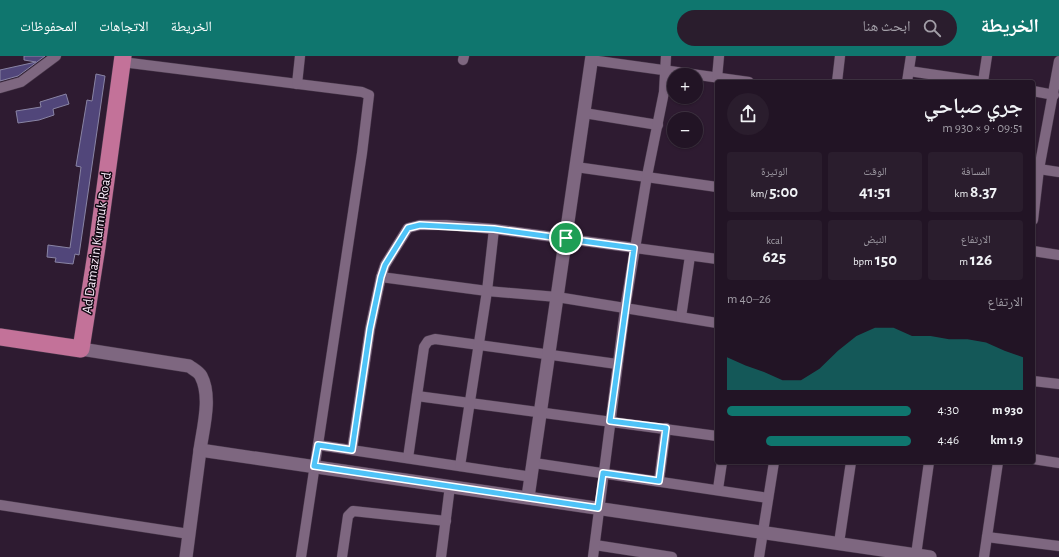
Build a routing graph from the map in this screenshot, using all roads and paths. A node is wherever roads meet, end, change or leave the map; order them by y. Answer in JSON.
{"nodes":[{"id":1,"x":56,"y":56,"type":"edge"},
{"id":2,"x":300,"y":56,"type":"edge"},
{"id":3,"x":666,"y":56,"type":"edge"},
{"id":4,"x":719,"y":56,"type":"edge"},
{"id":5,"x":840,"y":56,"type":"edge"},
{"id":6,"x":911,"y":56,"type":"edge"},
{"id":7,"x":987,"y":56,"type":"edge"},
{"id":8,"x":592,"y":58,"type":"edge"},
{"id":9,"x":123,"y":59,"type":"edge"},
{"id":10,"x":1059,"y":60,"type":"edge"},
{"id":11,"x":665,"y":70,"type":"junction"},
{"id":12,"x":909,"y":71,"type":"junction"},
{"id":13,"x":717,"y":78,"type":"junction"},
{"id":14,"x":733,"y":80,"type":"edge"},
{"id":15,"x":836,"y":80,"type":"edge"},
{"id":16,"x":907,"y":80,"type":"edge"},
{"id":17,"x":970,"y":80,"type":"edge"},
{"id":18,"x":983,"y":80,"type":"edge"},
{"id":19,"x":1058,"y":82,"type":"edge"},
{"id":20,"x":297,"y":84,"type":"junction"},
{"id":21,"x":0,"y":88,"type":"edge"},
{"id":22,"x":1035,"y":91,"type":"edge"},
{"id":23,"x":1054,"y":95,"type":"junction"},
{"id":24,"x":584,"y":113,"type":"junction"},
{"id":25,"x":658,"y":125,"type":"junction"},
{"id":26,"x":576,"y":167,"type":"junction"},
{"id":27,"x":1039,"y":169,"type":"junction"},
{"id":28,"x":1059,"y":172,"type":"edge"},
{"id":29,"x":646,"y":176,"type":"junction"},
{"id":30,"x":1035,"y":183,"type":"edge"},
{"id":31,"x":715,"y":187,"type":"edge"},
{"id":32,"x":494,"y":229,"type":"junction"},
{"id":33,"x":566,"y":238,"type":"junction"},
{"id":34,"x":634,"y":248,"type":"junction"},
{"id":35,"x":1035,"y":251,"type":"edge"},
{"id":36,"x":1059,"y":255,"type":"edge"},
{"id":37,"x":690,"y":256,"type":"junction"},
{"id":38,"x":715,"y":260,"type":"edge"},
{"id":39,"x":381,"y":277,"type":"junction"},
{"id":40,"x":487,"y":291,"type":"junction"},
{"id":41,"x":557,"y":297,"type":"junction"},
{"id":42,"x":624,"y":308,"type":"junction"},
{"id":43,"x":681,"y":317,"type":"junction"},
{"id":44,"x":715,"y":323,"type":"edge"},
{"id":45,"x":0,"y":338,"type":"edge"},
{"id":46,"x":479,"y":345,"type":"junction"},
{"id":47,"x":81,"y":349,"type":"junction"},
{"id":48,"x":549,"y":354,"type":"junction"},
{"id":49,"x":617,"y":364,"type":"junction"},
{"id":50,"x":1035,"y":381,"type":"edge"},
{"id":51,"x":1059,"y":384,"type":"edge"},
{"id":52,"x":417,"y":396,"type":"junction"},
{"id":53,"x":470,"y":403,"type":"junction"},
{"id":54,"x":541,"y":413,"type":"junction"},
{"id":55,"x":610,"y":421,"type":"junction"},
{"id":56,"x":666,"y":428,"type":"junction"},
{"id":57,"x":715,"y":436,"type":"edge"},
{"id":58,"x":318,"y":445,"type":"junction"},
{"id":59,"x":200,"y":450,"type":"junction"},
{"id":60,"x":352,"y":450,"type":"junction"},
{"id":61,"x":408,"y":458,"type":"junction"},
{"id":62,"x":1035,"y":460,"type":"edge"},
{"id":63,"x":534,"y":463,"type":"junction"},
{"id":64,"x":722,"y":464,"type":"edge"},
{"id":65,"x":774,"y":464,"type":"edge"},
{"id":66,"x":851,"y":464,"type":"edge"},
{"id":67,"x":930,"y":464,"type":"edge"},
{"id":68,"x":998,"y":464,"type":"edge"},
{"id":69,"x":1059,"y":464,"type":"edge"},
{"id":70,"x":314,"y":466,"type":"junction"},
{"id":71,"x":460,"y":466,"type":"junction"},
{"id":72,"x":603,"y":473,"type":"junction"},
{"id":73,"x":532,"y":476,"type":"junction"},
{"id":74,"x":659,"y":481,"type":"junction"},
{"id":75,"x":450,"y":486,"type":"junction"},
{"id":76,"x":718,"y":489,"type":"junction"},
{"id":77,"x":528,"y":497,"type":"junction"},
{"id":78,"x":768,"y":498,"type":"junction"},
{"id":79,"x":0,"y":505,"type":"edge"},
{"id":80,"x":598,"y":508,"type":"junction"},
{"id":81,"x":446,"y":520,"type":"junction"},
{"id":82,"x":762,"y":532,"type":"junction"},
{"id":83,"x":189,"y":534,"type":"junction"},
{"id":84,"x":987,"y":537,"type":"junction"},
{"id":85,"x":839,"y":543,"type":"junction"},
{"id":86,"x":595,"y":545,"type":"junction"},
{"id":87,"x":1059,"y":546,"type":"edge"},
{"id":88,"x":614,"y":553,"type":"edge"},
{"id":89,"x":916,"y":555,"type":"junction"},
{"id":90,"x":186,"y":557,"type":"edge"},
{"id":91,"x":301,"y":557,"type":"edge"},
{"id":92,"x":342,"y":557,"type":"edge"},
{"id":93,"x":441,"y":557,"type":"edge"},
{"id":94,"x":593,"y":557,"type":"edge"},
{"id":95,"x":672,"y":557,"type":"edge"},
{"id":96,"x":759,"y":557,"type":"edge"},
{"id":97,"x":930,"y":557,"type":"edge"},
{"id":98,"x":984,"y":557,"type":"edge"}],
"edges":[{"from":1,"to":21,"type":"street"},
{"from":2,"to":20,"type":"street"},
{"from":3,"to":11,"type":"street"},
{"from":4,"to":13,"type":"street"},
{"from":5,"to":15,"type":"street"},
{"from":6,"to":12,"type":"street"},
{"from":7,"to":18,"type":"street"},
{"from":8,"to":11,"type":"street"},
{"from":8,"to":24,"type":"street"},
{"from":9,"to":20,"type":"street"},
{"from":9,"to":47,"type":"highway","name":"Ad Damazin Kurmuk Road"},
{"from":10,"to":19,"type":"street"},
{"from":11,"to":13,"type":"street"},
{"from":11,"to":25,"type":"street"},
{"from":12,"to":16,"type":"street"},
{"from":12,"to":17,"type":"street"},
{"from":13,"to":14,"type":"street"},
{"from":19,"to":23,"type":"street"},
{"from":20,"to":58,"type":"street"},
{"from":22,"to":23,"type":"street"},
{"from":23,"to":27,"type":"street"},
{"from":24,"to":25,"type":"street"},
{"from":24,"to":26,"type":"street"},
{"from":25,"to":29,"type":"street"},
{"from":26,"to":29,"type":"street"},
{"from":26,"to":33,"type":"street"},
{"from":27,"to":28,"type":"street"},
{"from":27,"to":30,"type":"street"},
{"from":29,"to":31,"type":"street"},
{"from":29,"to":34,"type":"street"},
{"from":32,"to":33,"type":"street"},
{"from":32,"to":39,"type":"street"},
{"from":32,"to":40,"type":"street"},
{"from":33,"to":34,"type":"street"},
{"from":33,"to":41,"type":"street"},
{"from":34,"to":37,"type":"street"},
{"from":34,"to":42,"type":"street"},
{"from":35,"to":36,"type":"street"},
{"from":37,"to":38,"type":"street"},
{"from":37,"to":43,"type":"street"},
{"from":39,"to":40,"type":"street"},
{"from":39,"to":60,"type":"street"},
{"from":40,"to":41,"type":"street"},
{"from":40,"to":46,"type":"street"},
{"from":41,"to":42,"type":"street"},
{"from":41,"to":48,"type":"street"},
{"from":42,"to":43,"type":"street"},
{"from":42,"to":49,"type":"street"},
{"from":43,"to":44,"type":"street"},
{"from":45,"to":47,"type":"highway"},
{"from":46,"to":48,"type":"street"},
{"from":46,"to":52,"type":"street"},
{"from":46,"to":53,"type":"street"},
{"from":47,"to":59,"type":"street"},
{"from":48,"to":49,"type":"street"},
{"from":48,"to":54,"type":"street"},
{"from":49,"to":55,"type":"street"},
{"from":50,"to":51,"type":"street"},
{"from":52,"to":53,"type":"street"},
{"from":52,"to":61,"type":"street"},
{"from":53,"to":54,"type":"street"},
{"from":53,"to":71,"type":"street"},
{"from":54,"to":55,"type":"street"},
{"from":54,"to":63,"type":"street"},
{"from":55,"to":56,"type":"street"},
{"from":55,"to":72,"type":"street"},
{"from":56,"to":57,"type":"street"},
{"from":56,"to":74,"type":"street"},
{"from":58,"to":60,"type":"street"},
{"from":58,"to":70,"type":"street"},
{"from":59,"to":70,"type":"street"},
{"from":59,"to":83,"type":"street"},
{"from":60,"to":61,"type":"street"},
{"from":61,"to":71,"type":"street"},
{"from":62,"to":69,"type":"street"},
{"from":63,"to":72,"type":"street"},
{"from":63,"to":73,"type":"street"},
{"from":64,"to":76,"type":"street"},
{"from":65,"to":78,"type":"street"},
{"from":66,"to":85,"type":"street"},
{"from":67,"to":89,"type":"street"},
{"from":68,"to":84,"type":"street"},
{"from":70,"to":75,"type":"street"},
{"from":70,"to":91,"type":"street"},
{"from":71,"to":73,"type":"street"},
{"from":72,"to":74,"type":"street"},
{"from":72,"to":80,"type":"street"},
{"from":73,"to":77,"type":"street"},
{"from":74,"to":76,"type":"street"},
{"from":75,"to":77,"type":"street"},
{"from":75,"to":81,"type":"street"},
{"from":76,"to":78,"type":"street"},
{"from":77,"to":80,"type":"street"},
{"from":78,"to":82,"type":"street"},
{"from":79,"to":83,"type":"street"},
{"from":80,"to":82,"type":"street"},
{"from":80,"to":86,"type":"street"},
{"from":81,"to":92,"type":"street"},
{"from":81,"to":93,"type":"street"},
{"from":82,"to":85,"type":"street"},
{"from":82,"to":96,"type":"street"},
{"from":83,"to":90,"type":"street"},
{"from":84,"to":87,"type":"street"},
{"from":84,"to":98,"type":"street"},
{"from":85,"to":89,"type":"street"},
{"from":86,"to":88,"type":"street"},
{"from":86,"to":94,"type":"street"},
{"from":88,"to":95,"type":"street"},
{"from":89,"to":97,"type":"street"}]}
